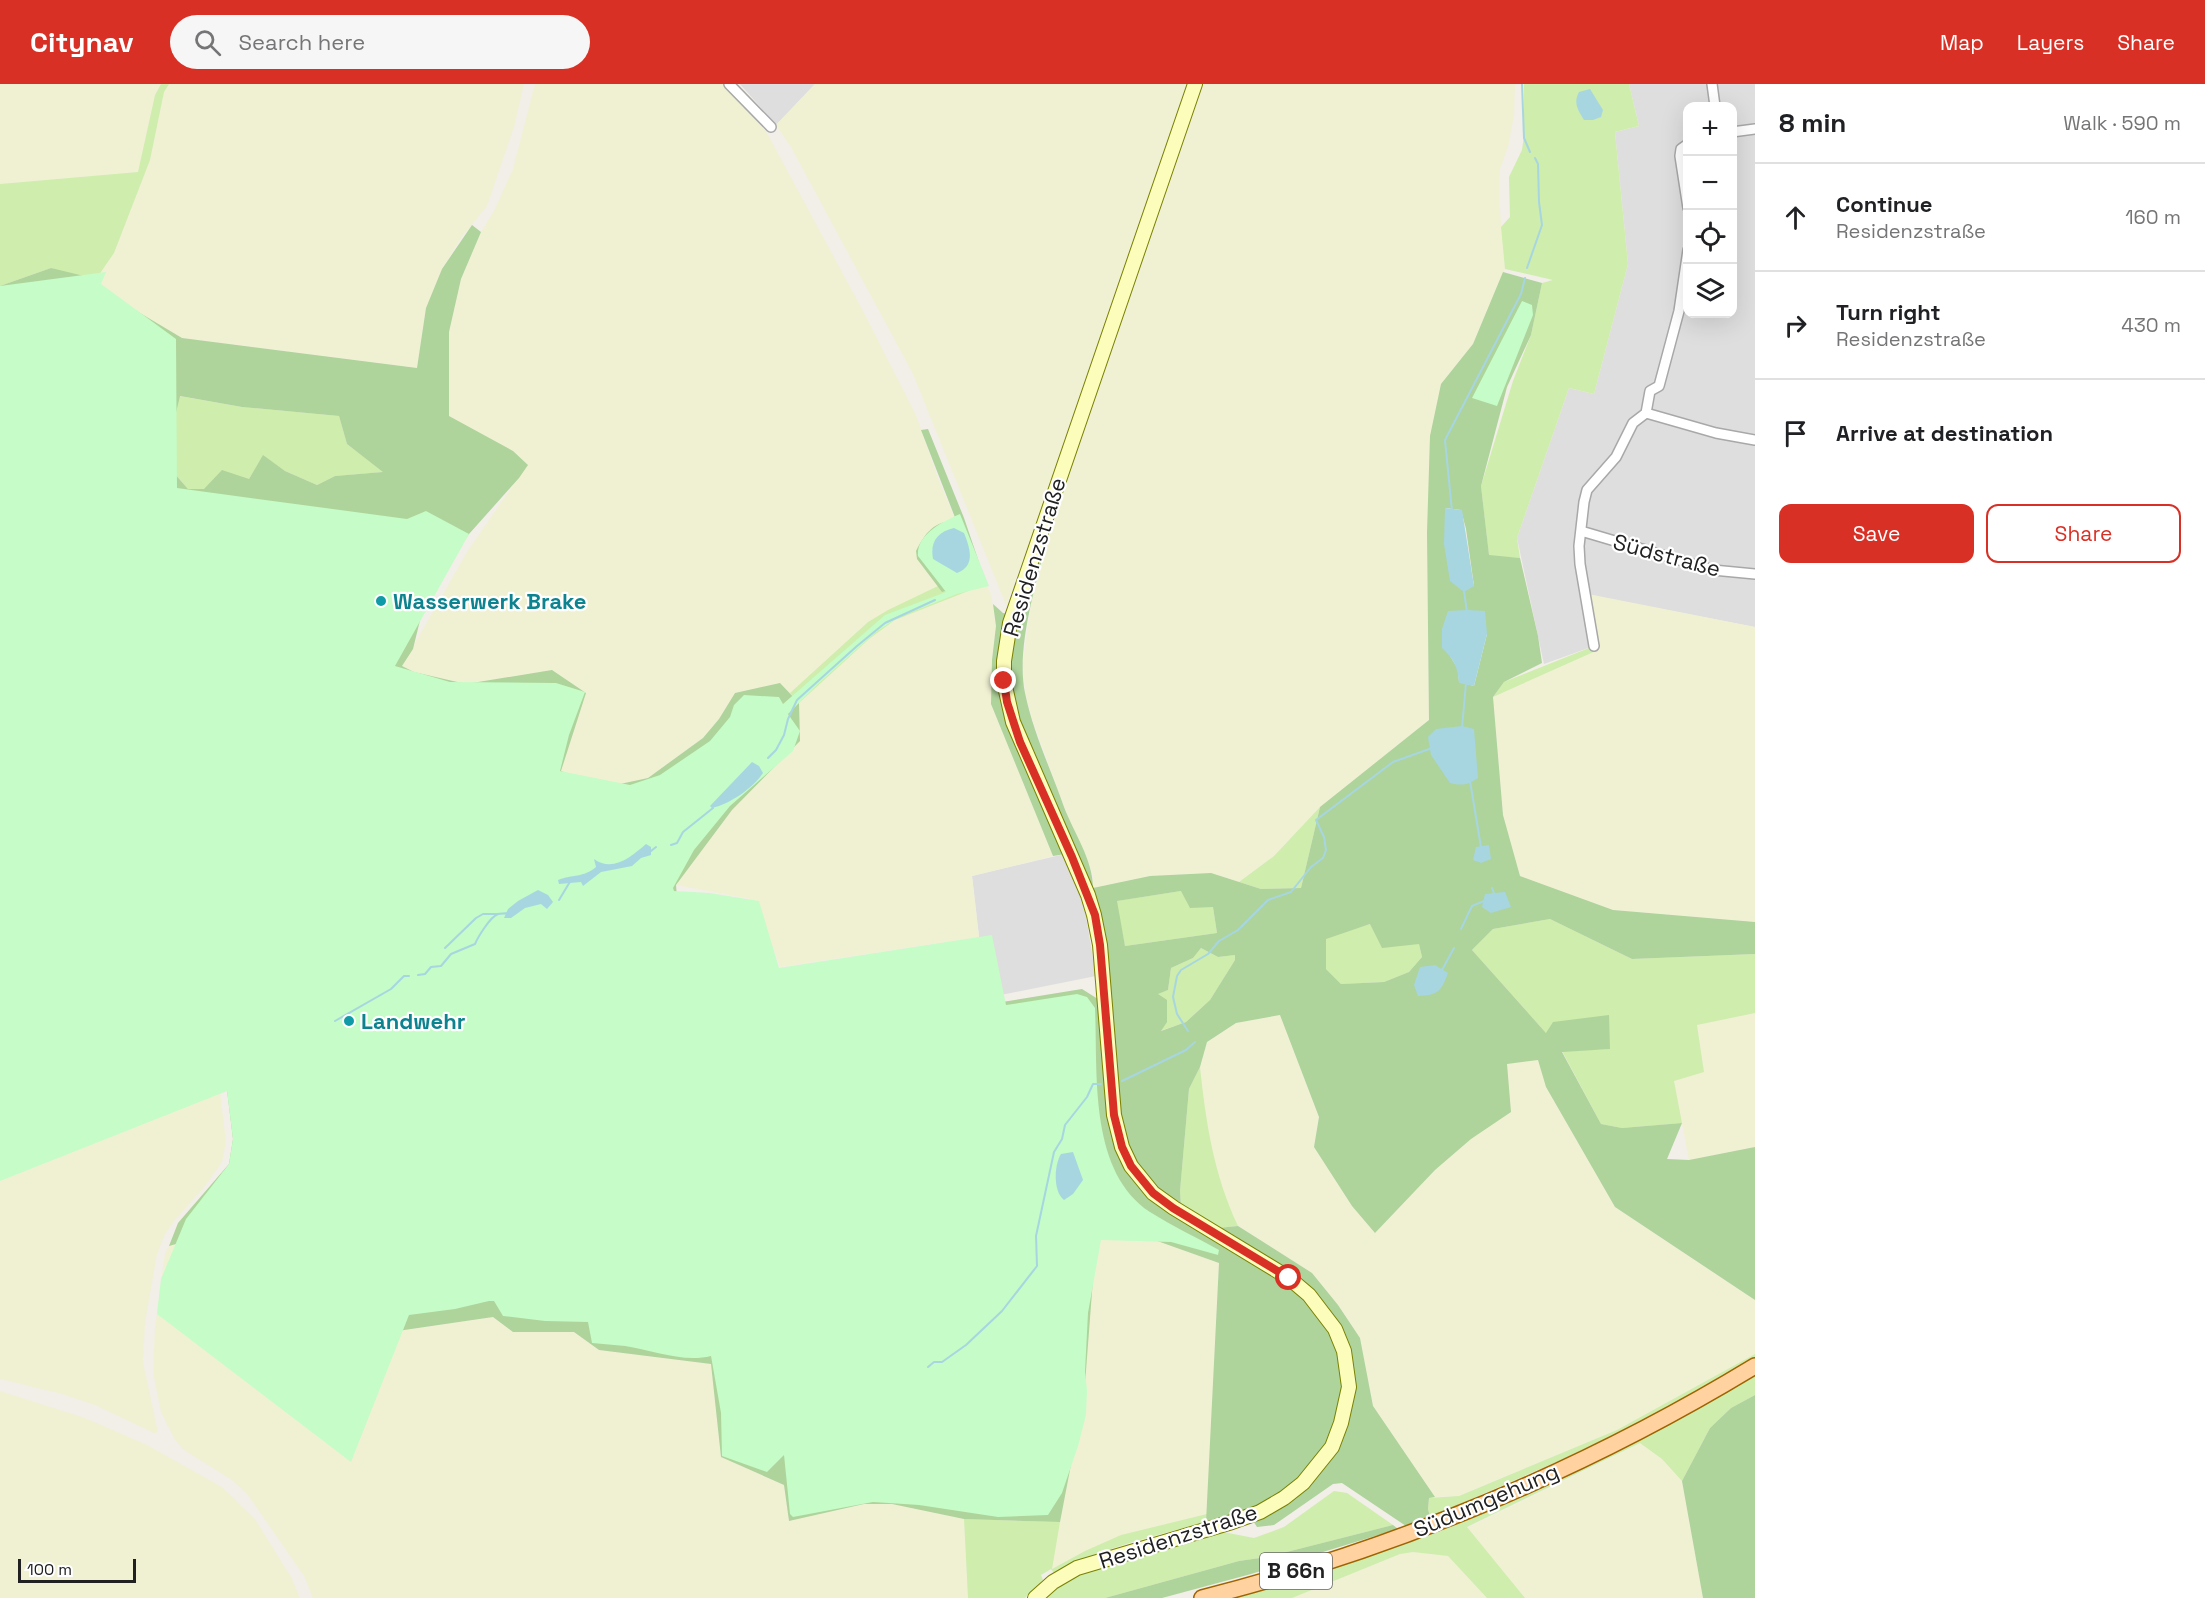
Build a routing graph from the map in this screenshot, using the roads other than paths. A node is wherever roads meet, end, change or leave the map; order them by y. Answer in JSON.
{"nodes":[{"id":1,"x":729,"y":84,"type":"edge"},
{"id":2,"x":1195,"y":84,"type":"edge"},
{"id":3,"x":1712,"y":84,"type":"edge"},
{"id":4,"x":1714,"y":102,"type":"edge"},
{"id":5,"x":771,"y":127,"type":"dead end"},
{"id":6,"x":1755,"y":129,"type":"edge"},
{"id":7,"x":1737,"y":131,"type":"edge"},
{"id":8,"x":1683,"y":148,"type":"edge"},
{"id":9,"x":1683,"y":176,"type":"edge"},
{"id":10,"x":1686,"y":264,"type":"edge"},
{"id":11,"x":1646,"y":413,"type":"junction"},
{"id":12,"x":1755,"y":440,"type":"edge"},
{"id":13,"x":1581,"y":531,"type":"junction"},
{"id":14,"x":1755,"y":574,"type":"edge"},
{"id":15,"x":1594,"y":646,"type":"dead end"},
{"id":16,"x":1755,"y":1366,"type":"edge"},
{"id":17,"x":1035,"y":1598,"type":"edge"},
{"id":18,"x":1202,"y":1598,"type":"edge"}],
"edges":[{"from":1,"to":5,"type":"street"},
{"from":2,"to":17,"type":"main road","name":"Residenzstraße"},
{"from":3,"to":4,"type":"street"},
{"from":6,"to":7,"type":"street"},
{"from":8,"to":9,"type":"street"},
{"from":10,"to":11,"type":"street"},
{"from":11,"to":12,"type":"street"},
{"from":11,"to":13,"type":"street"},
{"from":13,"to":14,"type":"street","name":"Südstraße"},
{"from":13,"to":15,"type":"street"},
{"from":16,"to":18,"type":"main road","name":"Südumgehung","number":"B 66n"}]}
